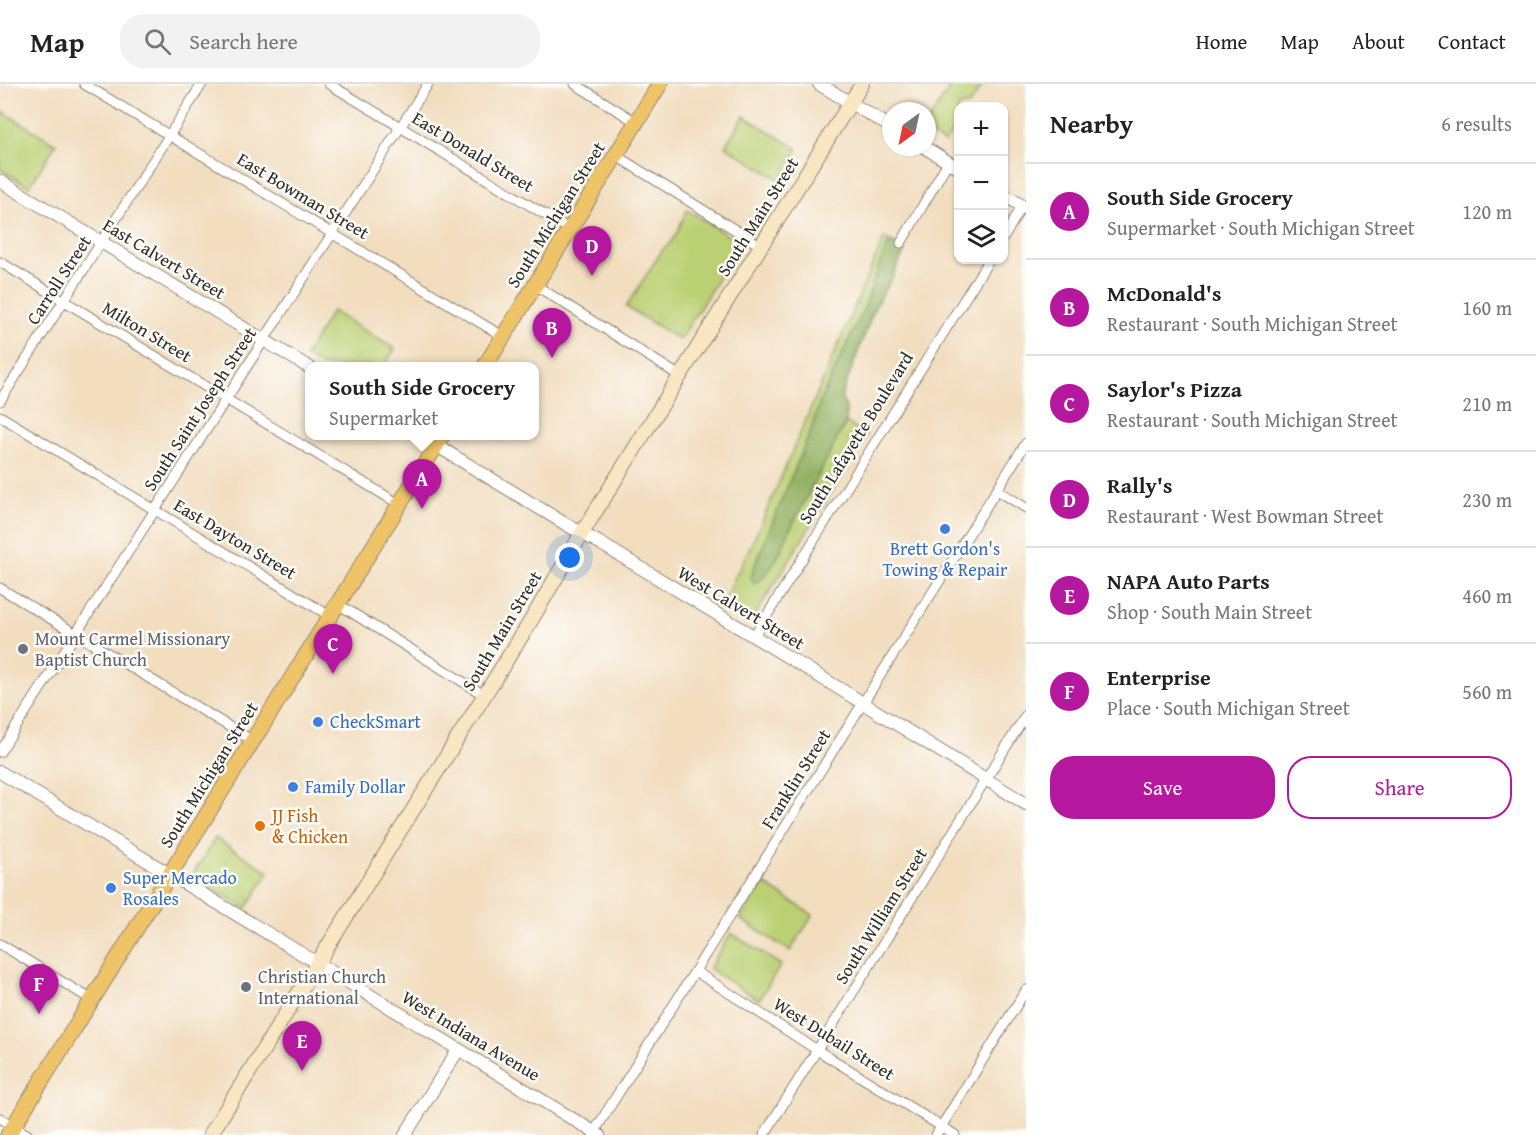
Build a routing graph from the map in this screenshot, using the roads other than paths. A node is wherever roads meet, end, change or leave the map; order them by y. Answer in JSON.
{"nodes":[{"id":1,"x":84,"y":84,"type":"edge"},
{"id":2,"x":202,"y":84,"type":"edge"},
{"id":3,"x":329,"y":84,"type":"edge"},
{"id":4,"x":428,"y":84,"type":"edge"},
{"id":5,"x":575,"y":84,"type":"edge"},
{"id":6,"x":660,"y":84,"type":"edge"},
{"id":7,"x":819,"y":84,"type":"edge"},
{"id":8,"x":862,"y":84,"type":"edge"},
{"id":9,"x":850,"y":103,"type":"junction"},
{"id":10,"x":636,"y":122,"type":"junction"},
{"id":11,"x":882,"y":122,"type":"edge"},
{"id":12,"x":400,"y":127,"type":"junction"},
{"id":13,"x":170,"y":135,"type":"junction"},
{"id":14,"x":936,"y":154,"type":"edge"},
{"id":15,"x":615,"y":155,"type":"junction"},
{"id":16,"x":953,"y":165,"type":"edge"},
{"id":17,"x":0,"y":181,"type":"edge"},
{"id":18,"x":1008,"y":197,"type":"edge"},
{"id":19,"x":1024,"y":207,"type":"edge"},
{"id":20,"x":569,"y":229,"type":"junction"},
{"id":21,"x":1008,"y":231,"type":"edge"},
{"id":22,"x":332,"y":234,"type":"junction"},
{"id":23,"x":102,"y":242,"type":"junction"},
{"id":24,"x":901,"y":243,"type":"dead end"},
{"id":25,"x":761,"y":246,"type":"junction"},
{"id":26,"x":0,"y":262,"type":"edge"},
{"id":27,"x":986,"y":264,"type":"edge"},
{"id":28,"x":535,"y":285,"type":"junction"},
{"id":29,"x":64,"y":301,"type":"junction"},
{"id":30,"x":504,"y":337,"type":"junction"},
{"id":31,"x":264,"y":340,"type":"junction"},
{"id":32,"x":488,"y":362,"type":"edge"},
{"id":33,"x":305,"y":366,"type":"edge"},
{"id":34,"x":680,"y":376,"type":"junction"},
{"id":35,"x":226,"y":400,"type":"junction"},
{"id":36,"x":0,"y":401,"type":"edge"},
{"id":37,"x":0,"y":416,"type":"edge"},
{"id":38,"x":439,"y":440,"type":"edge"},
{"id":39,"x":1026,"y":443,"type":"edge"},
{"id":40,"x":997,"y":490,"type":"junction"},
{"id":41,"x":399,"y":504,"type":"junction"},
{"id":42,"x":1026,"y":508,"type":"edge"},
{"id":43,"x":155,"y":510,"type":"junction"},
{"id":44,"x":582,"y":533,"type":"junction"},
{"id":45,"x":0,"y":588,"type":"edge"},
{"id":46,"x":334,"y":610,"type":"junction"},
{"id":47,"x":76,"y":634,"type":"junction"},
{"id":48,"x":754,"y":636,"type":"junction"},
{"id":49,"x":484,"y":695,"type":"junction"},
{"id":50,"x":863,"y":703,"type":"junction"},
{"id":51,"x":1026,"y":715,"type":"edge"},
{"id":52,"x":253,"y":741,"type":"junction"},
{"id":53,"x":0,"y":752,"type":"edge"},
{"id":54,"x":0,"y":772,"type":"edge"},
{"id":55,"x":986,"y":780,"type":"junction"},
{"id":56,"x":1026,"y":804,"type":"edge"},
{"id":57,"x":170,"y":874,"type":"junction"},
{"id":58,"x":0,"y":944,"type":"edge"},
{"id":59,"x":317,"y":963,"type":"junction"},
{"id":60,"x":695,"y":971,"type":"junction"},
{"id":61,"x":1026,"y":990,"type":"edge"},
{"id":62,"x":92,"y":1000,"type":"junction"},
{"id":63,"x":458,"y":1050,"type":"junction"},
{"id":64,"x":817,"y":1050,"type":"junction"},
{"id":65,"x":0,"y":1118,"type":"edge"},
{"id":66,"x":942,"y":1126,"type":"junction"},
{"id":67,"x":11,"y":1131,"type":"edge"},
{"id":68,"x":596,"y":1133,"type":"edge"},
{"id":69,"x":28,"y":1135,"type":"edge"},
{"id":70,"x":210,"y":1135,"type":"edge"},
{"id":71,"x":405,"y":1135,"type":"edge"},
{"id":72,"x":764,"y":1135,"type":"edge"},
{"id":73,"x":936,"y":1135,"type":"edge"},
{"id":74,"x":956,"y":1135,"type":"edge"}],
"edges":[{"from":1,"to":13,"type":"street","name":"East Bowman Street"},
{"from":2,"to":13,"type":"street","name":"Carroll Street"},
{"from":3,"to":12,"type":"street","name":"East Donald Street"},
{"from":4,"to":12,"type":"street","name":"South Saint Joseph Street"},
{"from":5,"to":10,"type":"street"},
{"from":6,"to":10,"type":"main road","name":"South Michigan Street"},
{"from":7,"to":9,"type":"street"},
{"from":8,"to":9,"type":"main road","name":"South Main Street"},
{"from":9,"to":11,"type":"street"},
{"from":9,"to":25,"type":"main road","name":"South Main Street"},
{"from":10,"to":15,"type":"main road","name":"South Michigan Street"},
{"from":12,"to":20,"type":"street","name":"East Donald Street"},
{"from":12,"to":22,"type":"street","name":"South Saint Joseph Street"},
{"from":13,"to":22,"type":"street","name":"East Bowman Street"},
{"from":13,"to":23,"type":"street","name":"Carroll Street"},
{"from":14,"to":16,"type":"street"},
{"from":15,"to":20,"type":"main road","name":"South Michigan Street"},
{"from":15,"to":25,"type":"street"},
{"from":16,"to":24,"type":"street"},
{"from":17,"to":23,"type":"street","name":"East Calvert Street"},
{"from":18,"to":19,"type":"street"},
{"from":19,"to":21,"type":"street"},
{"from":20,"to":28,"type":"main road","name":"South Michigan Street"},
{"from":22,"to":30,"type":"street","name":"East Bowman Street"},
{"from":22,"to":31,"type":"street","name":"South Saint Joseph Street"},
{"from":23,"to":29,"type":"street","name":"Carroll Street"},
{"from":23,"to":31,"type":"street","name":"East Calvert Street"},
{"from":25,"to":34,"type":"main road","name":"South Main Street"},
{"from":26,"to":29,"type":"street","name":"Milton Street"},
{"from":27,"to":48,"type":"street","name":"South Lafayette Boulevard"},
{"from":28,"to":30,"type":"main road","name":"South Michigan Street"},
{"from":28,"to":34,"type":"street"},
{"from":29,"to":35,"type":"street","name":"Milton Street"},
{"from":29,"to":36,"type":"street","name":"Carroll Street"},
{"from":30,"to":32,"type":"main road","name":"South Michigan Street"},
{"from":31,"to":33,"type":"street","name":"East Calvert Street"},
{"from":31,"to":35,"type":"street","name":"South Saint Joseph Street"},
{"from":34,"to":44,"type":"main road","name":"South Main Street"},
{"from":35,"to":41,"type":"street","name":"Milton Street"},
{"from":35,"to":43,"type":"street","name":"South Saint Joseph Street"},
{"from":37,"to":43,"type":"street","name":"East Dayton Street"},
{"from":38,"to":41,"type":"main road","name":"South Michigan Street"},
{"from":38,"to":44,"type":"street","name":"West Calvert Street"},
{"from":39,"to":40,"type":"street","name":"Franklin Street"},
{"from":40,"to":42,"type":"street"},
{"from":40,"to":50,"type":"street","name":"Franklin Street"},
{"from":41,"to":46,"type":"main road","name":"South Michigan Street"},
{"from":43,"to":46,"type":"street","name":"East Dayton Street"},
{"from":43,"to":47,"type":"street","name":"South Saint Joseph Street"},
{"from":44,"to":48,"type":"street","name":"West Calvert Street"},
{"from":44,"to":49,"type":"main road","name":"South Main Street"},
{"from":45,"to":47,"type":"street"},
{"from":46,"to":49,"type":"street","name":"East Dayton Street"},
{"from":46,"to":52,"type":"main road","name":"South Michigan Street"},
{"from":47,"to":52,"type":"street"},
{"from":47,"to":53,"type":"street","name":"South Saint Joseph Street"},
{"from":48,"to":50,"type":"street","name":"West Calvert Street"},
{"from":49,"to":59,"type":"main road","name":"South Main Street"},
{"from":50,"to":55,"type":"street","name":"West Calvert Street"},
{"from":50,"to":60,"type":"street","name":"Franklin Street"},
{"from":51,"to":55,"type":"street","name":"South William Street"},
{"from":52,"to":57,"type":"main road","name":"South Michigan Street"},
{"from":54,"to":57,"type":"street","name":"West Indiana Avenue"},
{"from":55,"to":56,"type":"street","name":"West Calvert Street"},
{"from":55,"to":64,"type":"street","name":"South William Street"},
{"from":57,"to":59,"type":"street","name":"West Indiana Avenue"},
{"from":57,"to":62,"type":"main road","name":"South Michigan Street"},
{"from":58,"to":62,"type":"street"},
{"from":59,"to":63,"type":"street","name":"West Indiana Avenue"},
{"from":59,"to":70,"type":"main road","name":"South Main Street"},
{"from":60,"to":64,"type":"street","name":"West Dubail Street"},
{"from":60,"to":68,"type":"street","name":"Franklin Street"},
{"from":61,"to":66,"type":"street"},
{"from":62,"to":67,"type":"main road","name":"South Michigan Street"},
{"from":63,"to":68,"type":"street","name":"West Indiana Avenue"},
{"from":63,"to":71,"type":"street"},
{"from":64,"to":66,"type":"street","name":"West Dubail Street"},
{"from":64,"to":72,"type":"street","name":"South William Street"},
{"from":65,"to":67,"type":"street"},
{"from":66,"to":73,"type":"street"},
{"from":66,"to":74,"type":"street","name":"West Dubail Street"},
{"from":67,"to":69,"type":"street"}]}
